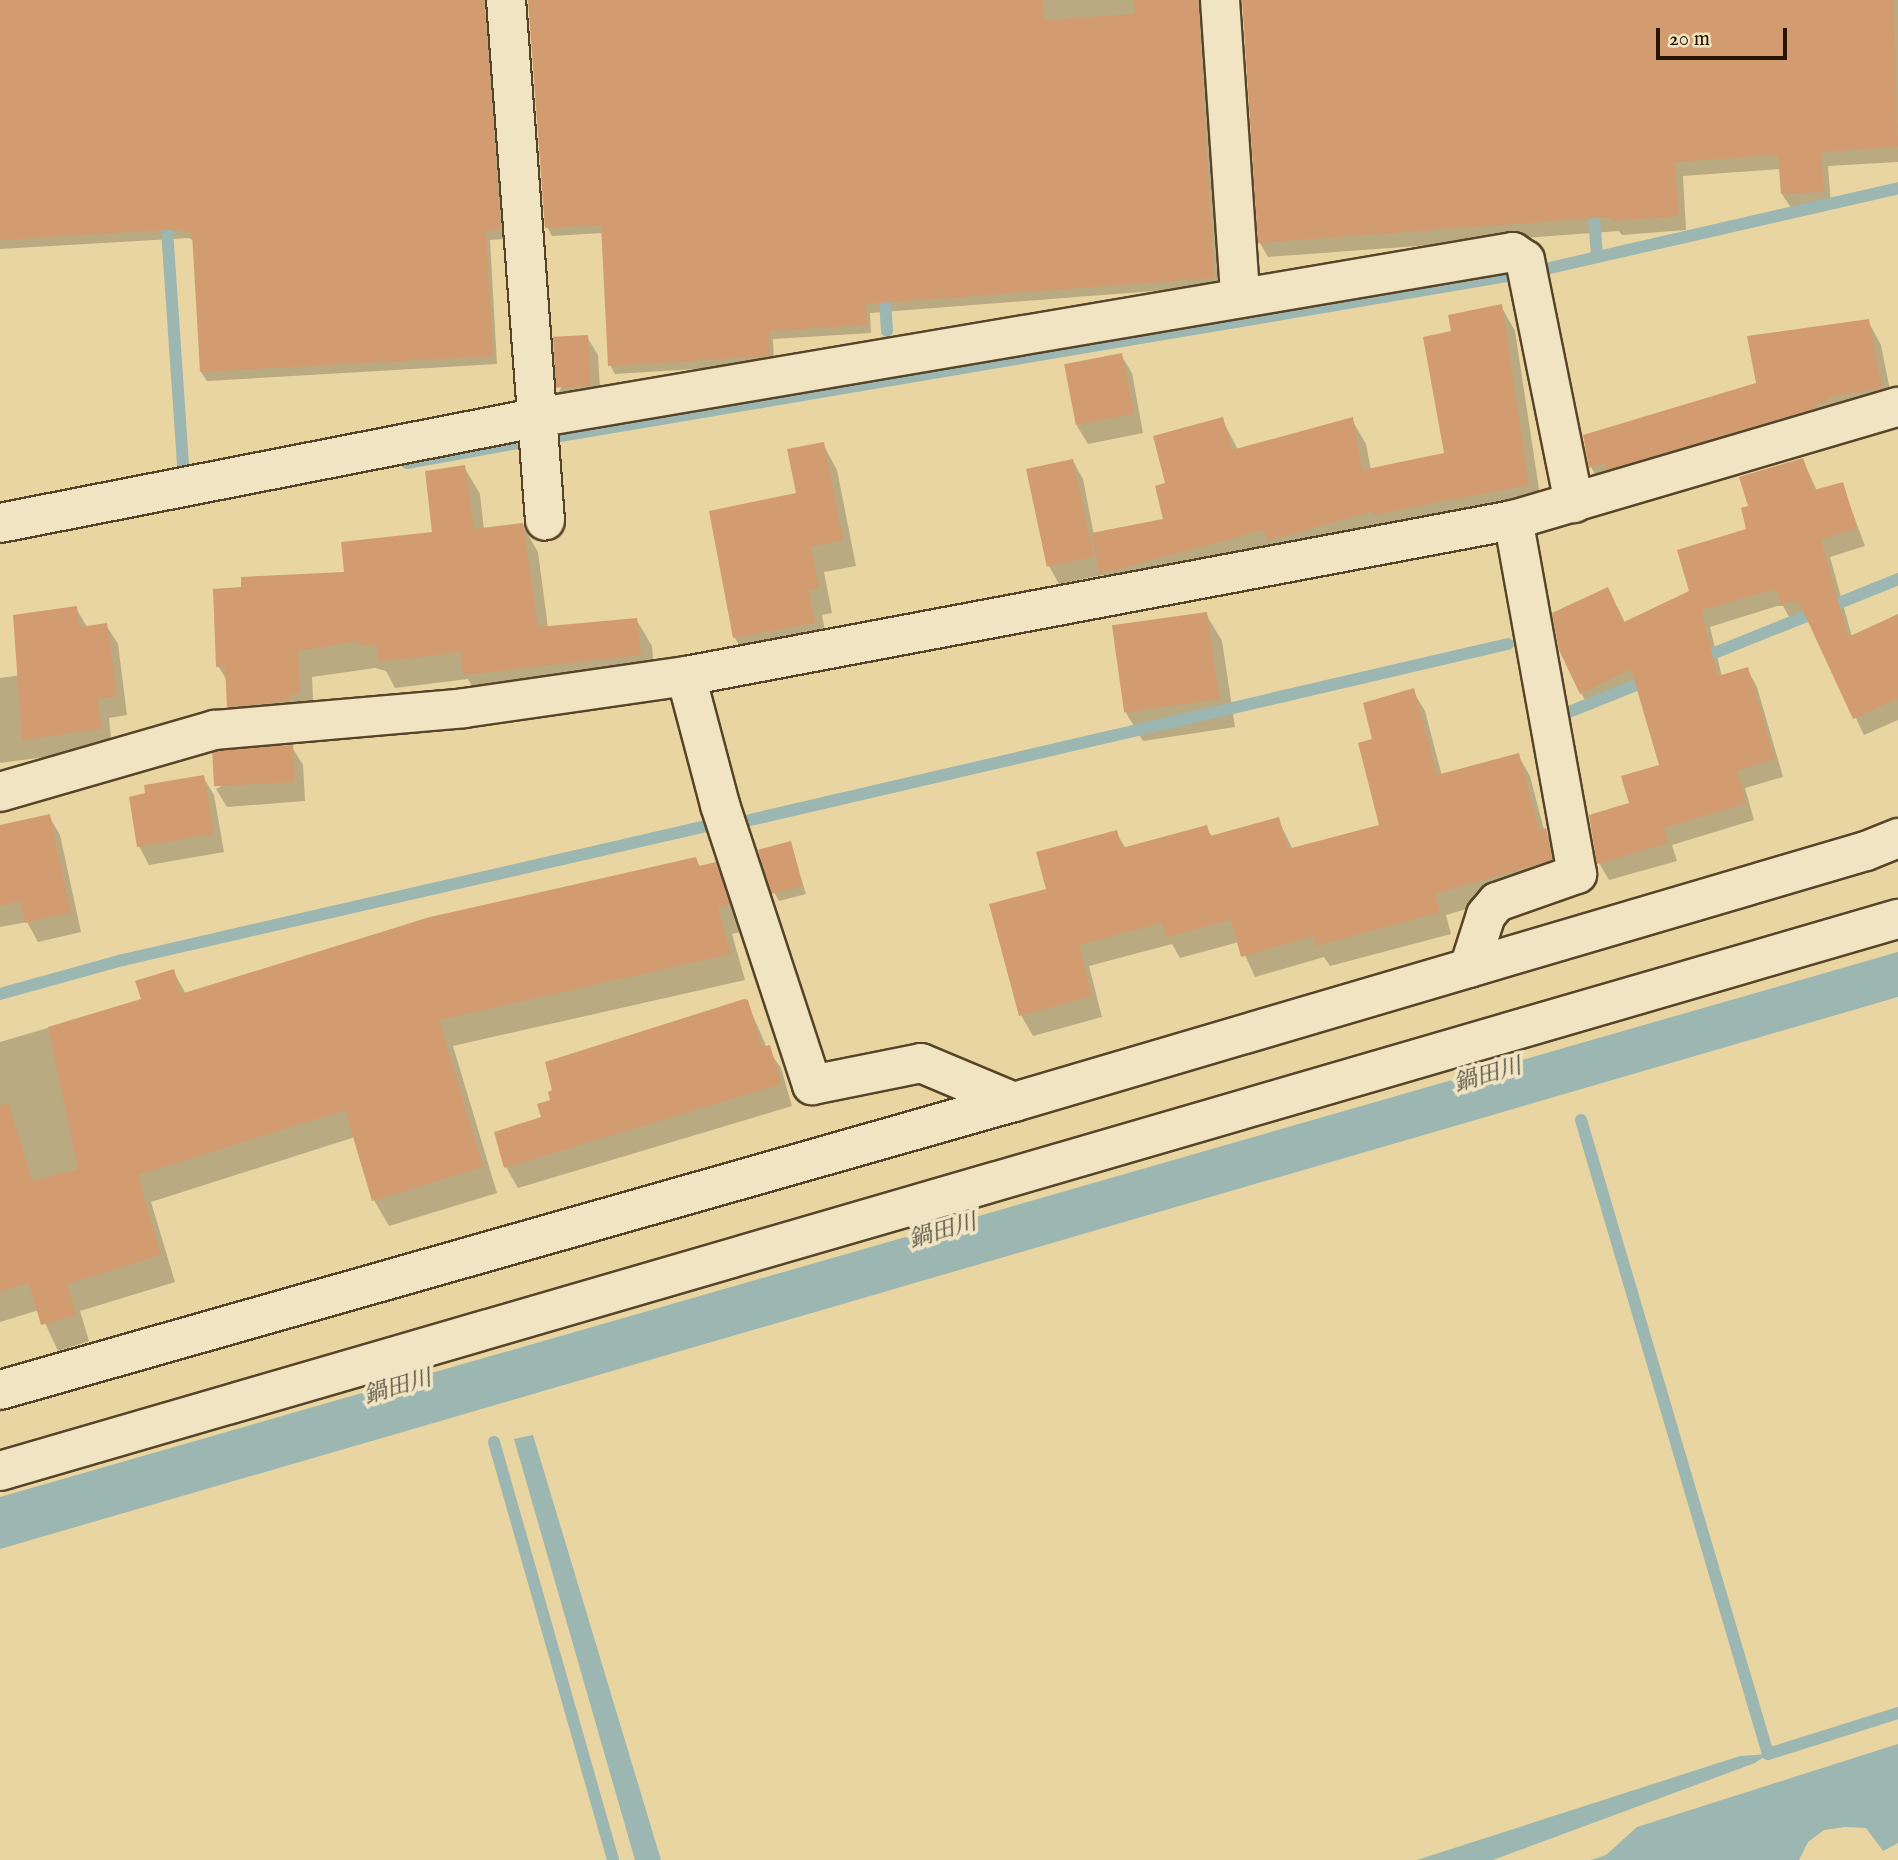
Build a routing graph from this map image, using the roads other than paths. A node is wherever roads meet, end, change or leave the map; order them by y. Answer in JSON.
{"nodes":[{"id":1,"x":506,"y":0,"type":"edge"},
{"id":2,"x":1220,"y":0,"type":"edge"},
{"id":3,"x":1240,"y":296,"type":"junction"},
{"id":4,"x":1898,"y":407,"type":"edge"},
{"id":5,"x":535,"y":418,"type":"junction"},
{"id":6,"x":1574,"y":503,"type":"junction"},
{"id":7,"x":1513,"y":520,"type":"junction"},
{"id":8,"x":545,"y":521,"type":"dead end"},
{"id":9,"x":0,"y":523,"type":"edge"},
{"id":10,"x":686,"y":676,"type":"junction"},
{"id":11,"x":0,"y":792,"type":"edge"},
{"id":12,"x":1898,"y":838,"type":"edge"},
{"id":13,"x":1898,"y":919,"type":"edge"},
{"id":14,"x":1469,"y":968,"type":"junction"},
{"id":15,"x":1014,"y":1102,"type":"junction"},
{"id":16,"x":0,"y":1390,"type":"edge"},
{"id":17,"x":0,"y":1471,"type":"edge"}],
"edges":[{"from":1,"to":5,"type":"street"},
{"from":2,"to":3,"type":"street"},
{"from":3,"to":5,"type":"street"},
{"from":3,"to":6,"type":"street"},
{"from":4,"to":6,"type":"street"},
{"from":5,"to":8,"type":"street"},
{"from":5,"to":9,"type":"street"},
{"from":6,"to":7,"type":"street"},
{"from":7,"to":10,"type":"street"},
{"from":7,"to":14,"type":"street"},
{"from":10,"to":11,"type":"street"},
{"from":10,"to":15,"type":"street"},
{"from":12,"to":14,"type":"street"},
{"from":13,"to":17,"type":"street"},
{"from":14,"to":15,"type":"street"},
{"from":15,"to":16,"type":"street"}]}
